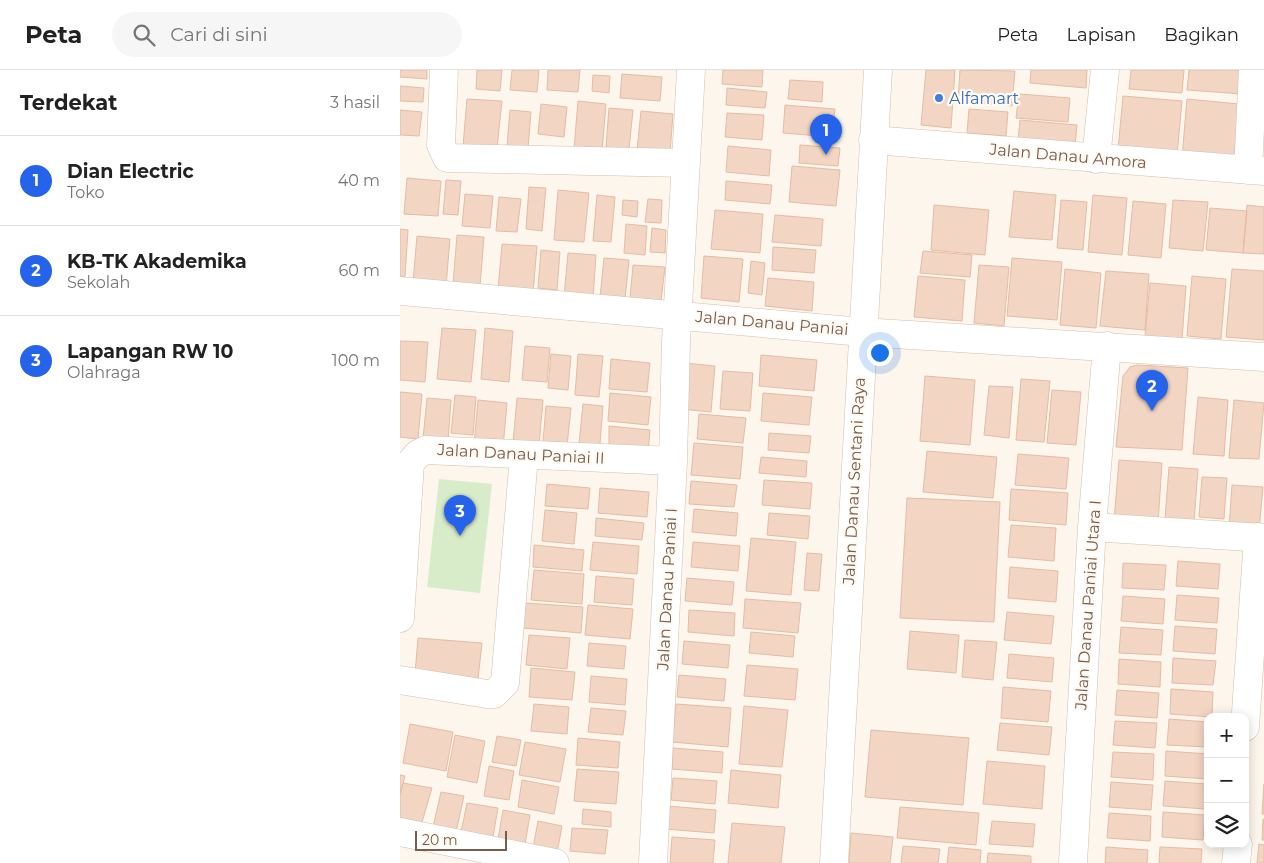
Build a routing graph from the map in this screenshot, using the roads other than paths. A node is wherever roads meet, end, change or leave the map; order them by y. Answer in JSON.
{"nodes":[{"id":1,"x":444,"y":70,"type":"edge"},
{"id":2,"x":691,"y":70,"type":"edge"},
{"id":3,"x":878,"y":70,"type":"edge"},
{"id":4,"x":1105,"y":70,"type":"edge"},
{"id":5,"x":1254,"y":70,"type":"edge"},
{"id":6,"x":873,"y":140,"type":"junction"},
{"id":7,"x":1096,"y":159,"type":"junction"},
{"id":8,"x":686,"y":163,"type":"junction"},
{"id":9,"x":1256,"y":171,"type":"edge"},
{"id":10,"x":400,"y":291,"type":"edge"},
{"id":11,"x":678,"y":314,"type":"junction"},
{"id":12,"x":862,"y":332,"type":"junction"},
{"id":13,"x":1107,"y":346,"type":"junction"},
{"id":14,"x":1264,"y":357,"type":"edge"},
{"id":15,"x":524,"y":456,"type":"junction"},
{"id":16,"x":673,"y":461,"type":"junction"},
{"id":17,"x":1092,"y":526,"type":"junction"},
{"id":18,"x":1261,"y":537,"type":"edge"},
{"id":19,"x":400,"y":618,"type":"edge"},
{"id":20,"x":400,"y":680,"type":"edge"},
{"id":21,"x":1256,"y":680,"type":"edge"},
{"id":22,"x":1248,"y":713,"type":"edge"},
{"id":23,"x":400,"y":832,"type":"edge"},
{"id":24,"x":1238,"y":848,"type":"edge"},
{"id":25,"x":555,"y":863,"type":"edge"},
{"id":26,"x":653,"y":863,"type":"edge"},
{"id":27,"x":834,"y":863,"type":"edge"},
{"id":28,"x":1073,"y":863,"type":"edge"},
{"id":29,"x":1236,"y":863,"type":"edge"}],
"edges":[{"from":1,"to":8,"type":"street"},
{"from":2,"to":8,"type":"street","name":"Jalan Danau Paniai I"},
{"from":3,"to":6,"type":"street","name":"Jalan Danau Sentani Raya"},
{"from":4,"to":7,"type":"street"},
{"from":5,"to":9,"type":"street"},
{"from":6,"to":7,"type":"street","name":"Jalan Danau Amora"},
{"from":6,"to":12,"type":"street","name":"Jalan Danau Sentani Raya"},
{"from":7,"to":9,"type":"street","name":"Jalan Danau Amora"},
{"from":8,"to":11,"type":"street","name":"Jalan Danau Paniai I"},
{"from":10,"to":11,"type":"street","name":"Jalan Danau Paniai"},
{"from":11,"to":12,"type":"street","name":"Jalan Danau Paniai"},
{"from":11,"to":16,"type":"street","name":"Jalan Danau Paniai I"},
{"from":12,"to":13,"type":"street","name":"Jalan Danau Paniai"},
{"from":12,"to":27,"type":"street","name":"Jalan Danau Sentani Raya"},
{"from":13,"to":14,"type":"street","name":"Jalan Danau Paniai"},
{"from":13,"to":17,"type":"street","name":"Jalan Danau Paniai Utara I"},
{"from":15,"to":16,"type":"street","name":"Jalan Danau Paniai II"},
{"from":15,"to":19,"type":"street","name":"Jalan Danau Paniai II"},
{"from":15,"to":20,"type":"street"},
{"from":16,"to":26,"type":"street","name":"Jalan Danau Paniai I"},
{"from":17,"to":18,"type":"street"},
{"from":17,"to":28,"type":"street","name":"Jalan Danau Paniai Utara I"},
{"from":18,"to":21,"type":"street"},
{"from":21,"to":22,"type":"street"},
{"from":23,"to":25,"type":"street"},
{"from":24,"to":29,"type":"street"}]}
